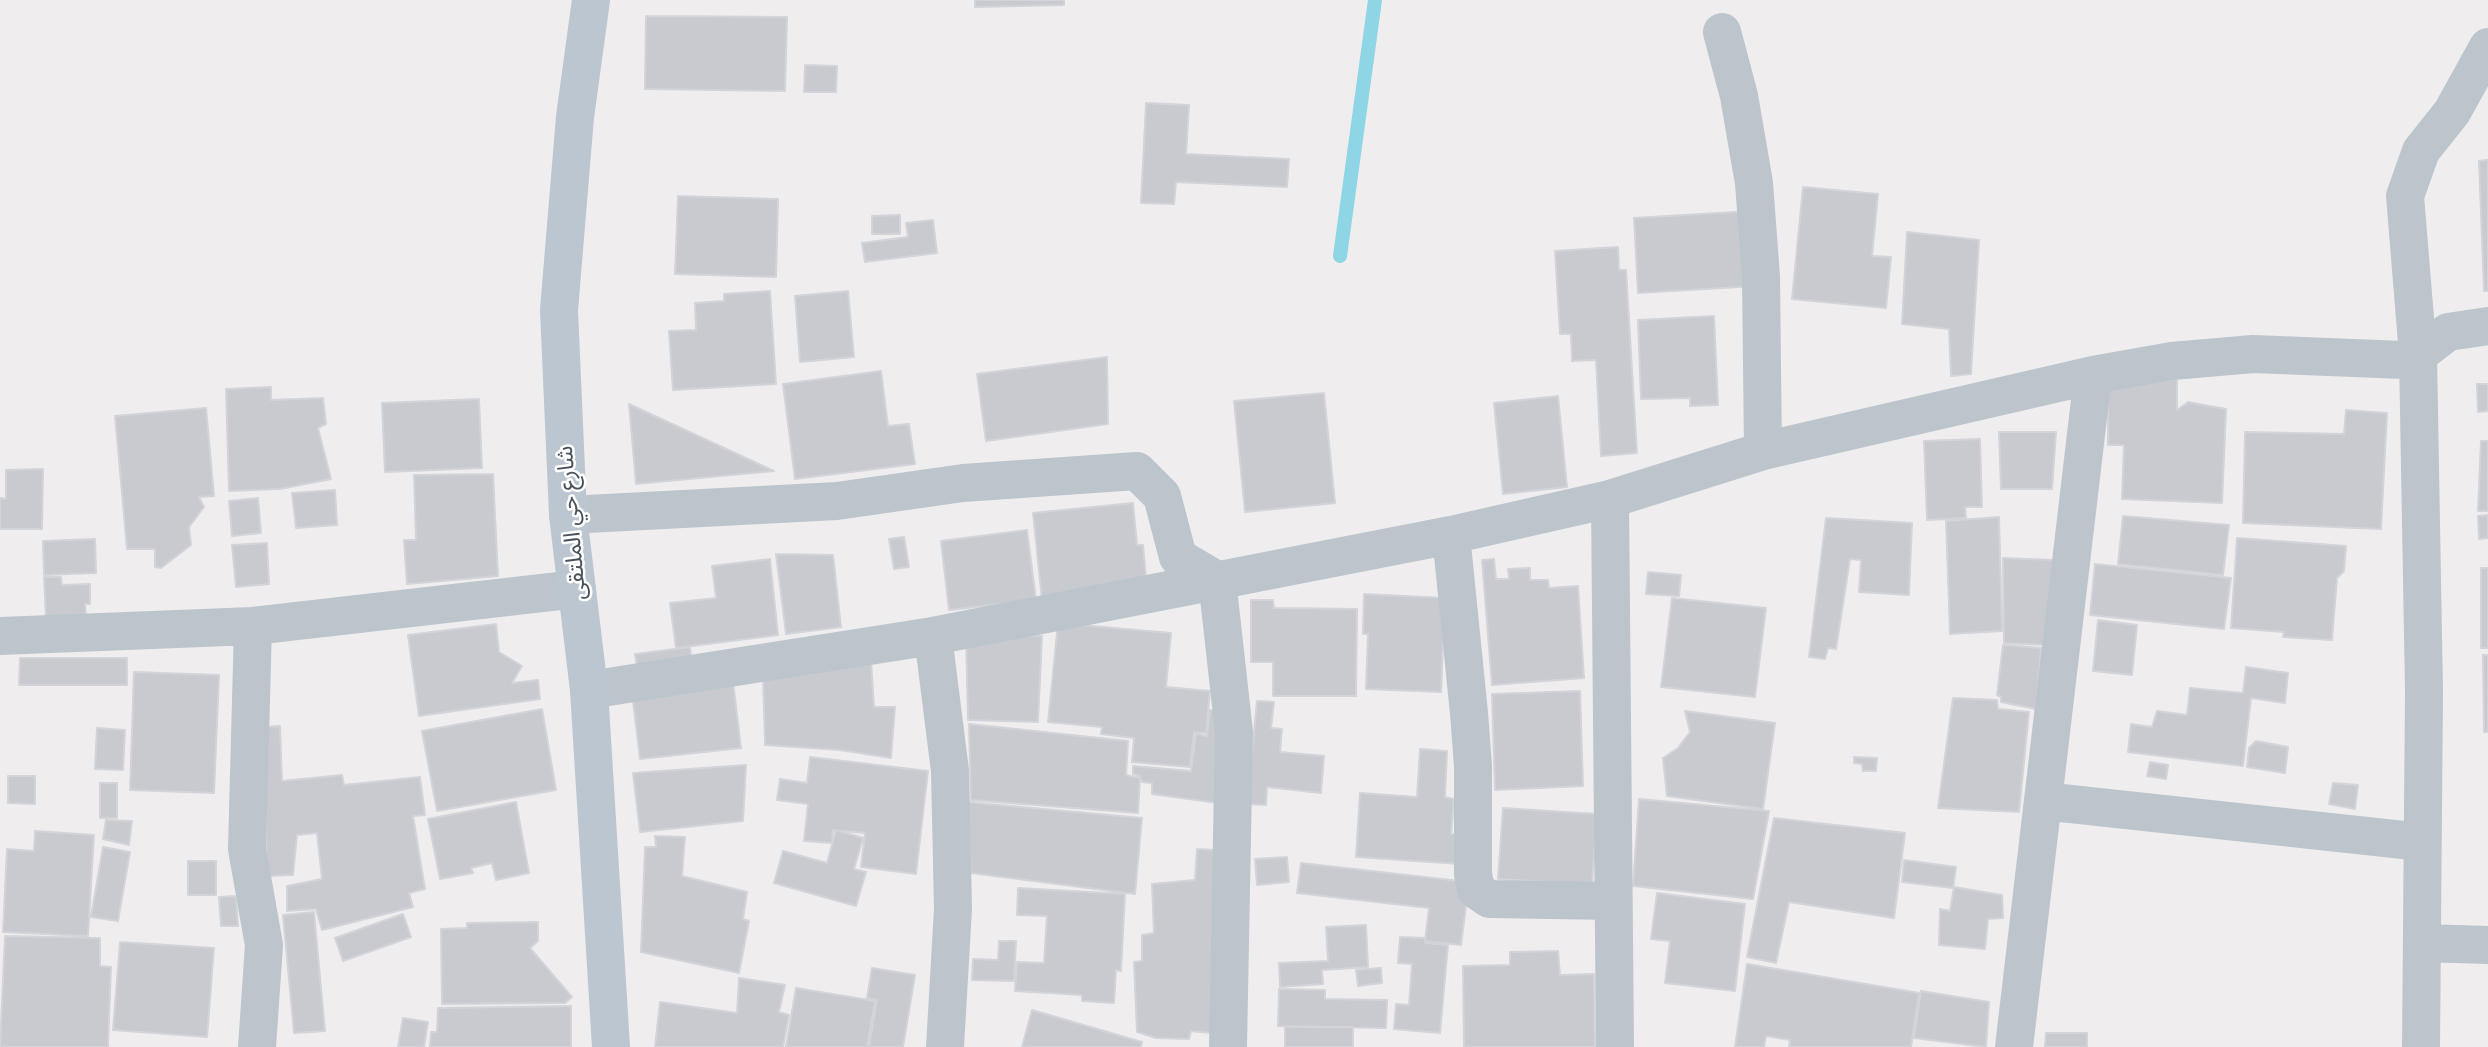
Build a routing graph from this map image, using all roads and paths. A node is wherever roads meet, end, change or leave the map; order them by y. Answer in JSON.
{"nodes":[{"id":1,"x":591,"y":0,"type":"edge"},
{"id":2,"x":1722,"y":32,"type":"dead end"},
{"id":3,"x":2488,"y":47,"type":"edge"},
{"id":4,"x":2488,"y":326,"type":"edge"},
{"id":5,"x":2418,"y":355,"type":"junction"},
{"id":6,"x":2093,"y":375,"type":"junction"},
{"id":7,"x":1763,"y":451,"type":"junction"},
{"id":8,"x":1610,"y":499,"type":"junction"},
{"id":9,"x":568,"y":515,"type":"junction"},
{"id":10,"x":1451,"y":535,"type":"junction"},
{"id":11,"x":1217,"y":580,"type":"junction"},
{"id":12,"x":577,"y":589,"type":"junction"},
{"id":13,"x":253,"y":626,"type":"junction"},
{"id":14,"x":0,"y":636,"type":"edge"},
{"id":15,"x":933,"y":636,"type":"junction"},
{"id":16,"x":589,"y":691,"type":"junction"},
{"id":17,"x":2043,"y":801,"type":"junction"},
{"id":18,"x":2422,"y":842,"type":"junction"},
{"id":19,"x":1613,"y":901,"type":"junction"},
{"id":20,"x":2422,"y":943,"type":"junction"},
{"id":21,"x":2488,"y":944,"type":"edge"},
{"id":22,"x":257,"y":1047,"type":"edge"},
{"id":23,"x":611,"y":1047,"type":"edge"},
{"id":24,"x":945,"y":1047,"type":"edge"},
{"id":25,"x":1228,"y":1047,"type":"edge"},
{"id":26,"x":1615,"y":1047,"type":"edge"},
{"id":27,"x":2014,"y":1047,"type":"edge"},
{"id":28,"x":2421,"y":1047,"type":"edge"}],
"edges":[{"from":1,"to":9,"type":"street","name":"شارع حي الملتقى"},
{"from":2,"to":7,"type":"street"},
{"from":3,"to":5,"type":"street"},
{"from":4,"to":5,"type":"street"},
{"from":5,"to":6,"type":"street"},
{"from":5,"to":18,"type":"street"},
{"from":6,"to":7,"type":"street"},
{"from":6,"to":17,"type":"street"},
{"from":7,"to":8,"type":"street"},
{"from":8,"to":10,"type":"street"},
{"from":8,"to":19,"type":"street"},
{"from":9,"to":11,"type":"street"},
{"from":9,"to":12,"type":"street","name":"شارع حي الملتقى"},
{"from":10,"to":11,"type":"street"},
{"from":10,"to":19,"type":"street"},
{"from":11,"to":15,"type":"street"},
{"from":11,"to":25,"type":"street"},
{"from":12,"to":13,"type":"street"},
{"from":12,"to":16,"type":"street","name":"شارع حي الملتقى"},
{"from":13,"to":14,"type":"street"},
{"from":13,"to":22,"type":"street"},
{"from":15,"to":16,"type":"street"},
{"from":15,"to":24,"type":"street"},
{"from":16,"to":23,"type":"street","name":"شارع حي الملتقى"},
{"from":17,"to":18,"type":"street"},
{"from":17,"to":27,"type":"street"},
{"from":18,"to":20,"type":"street"},
{"from":19,"to":26,"type":"street"},
{"from":20,"to":21,"type":"street"},
{"from":20,"to":28,"type":"street"}]}
